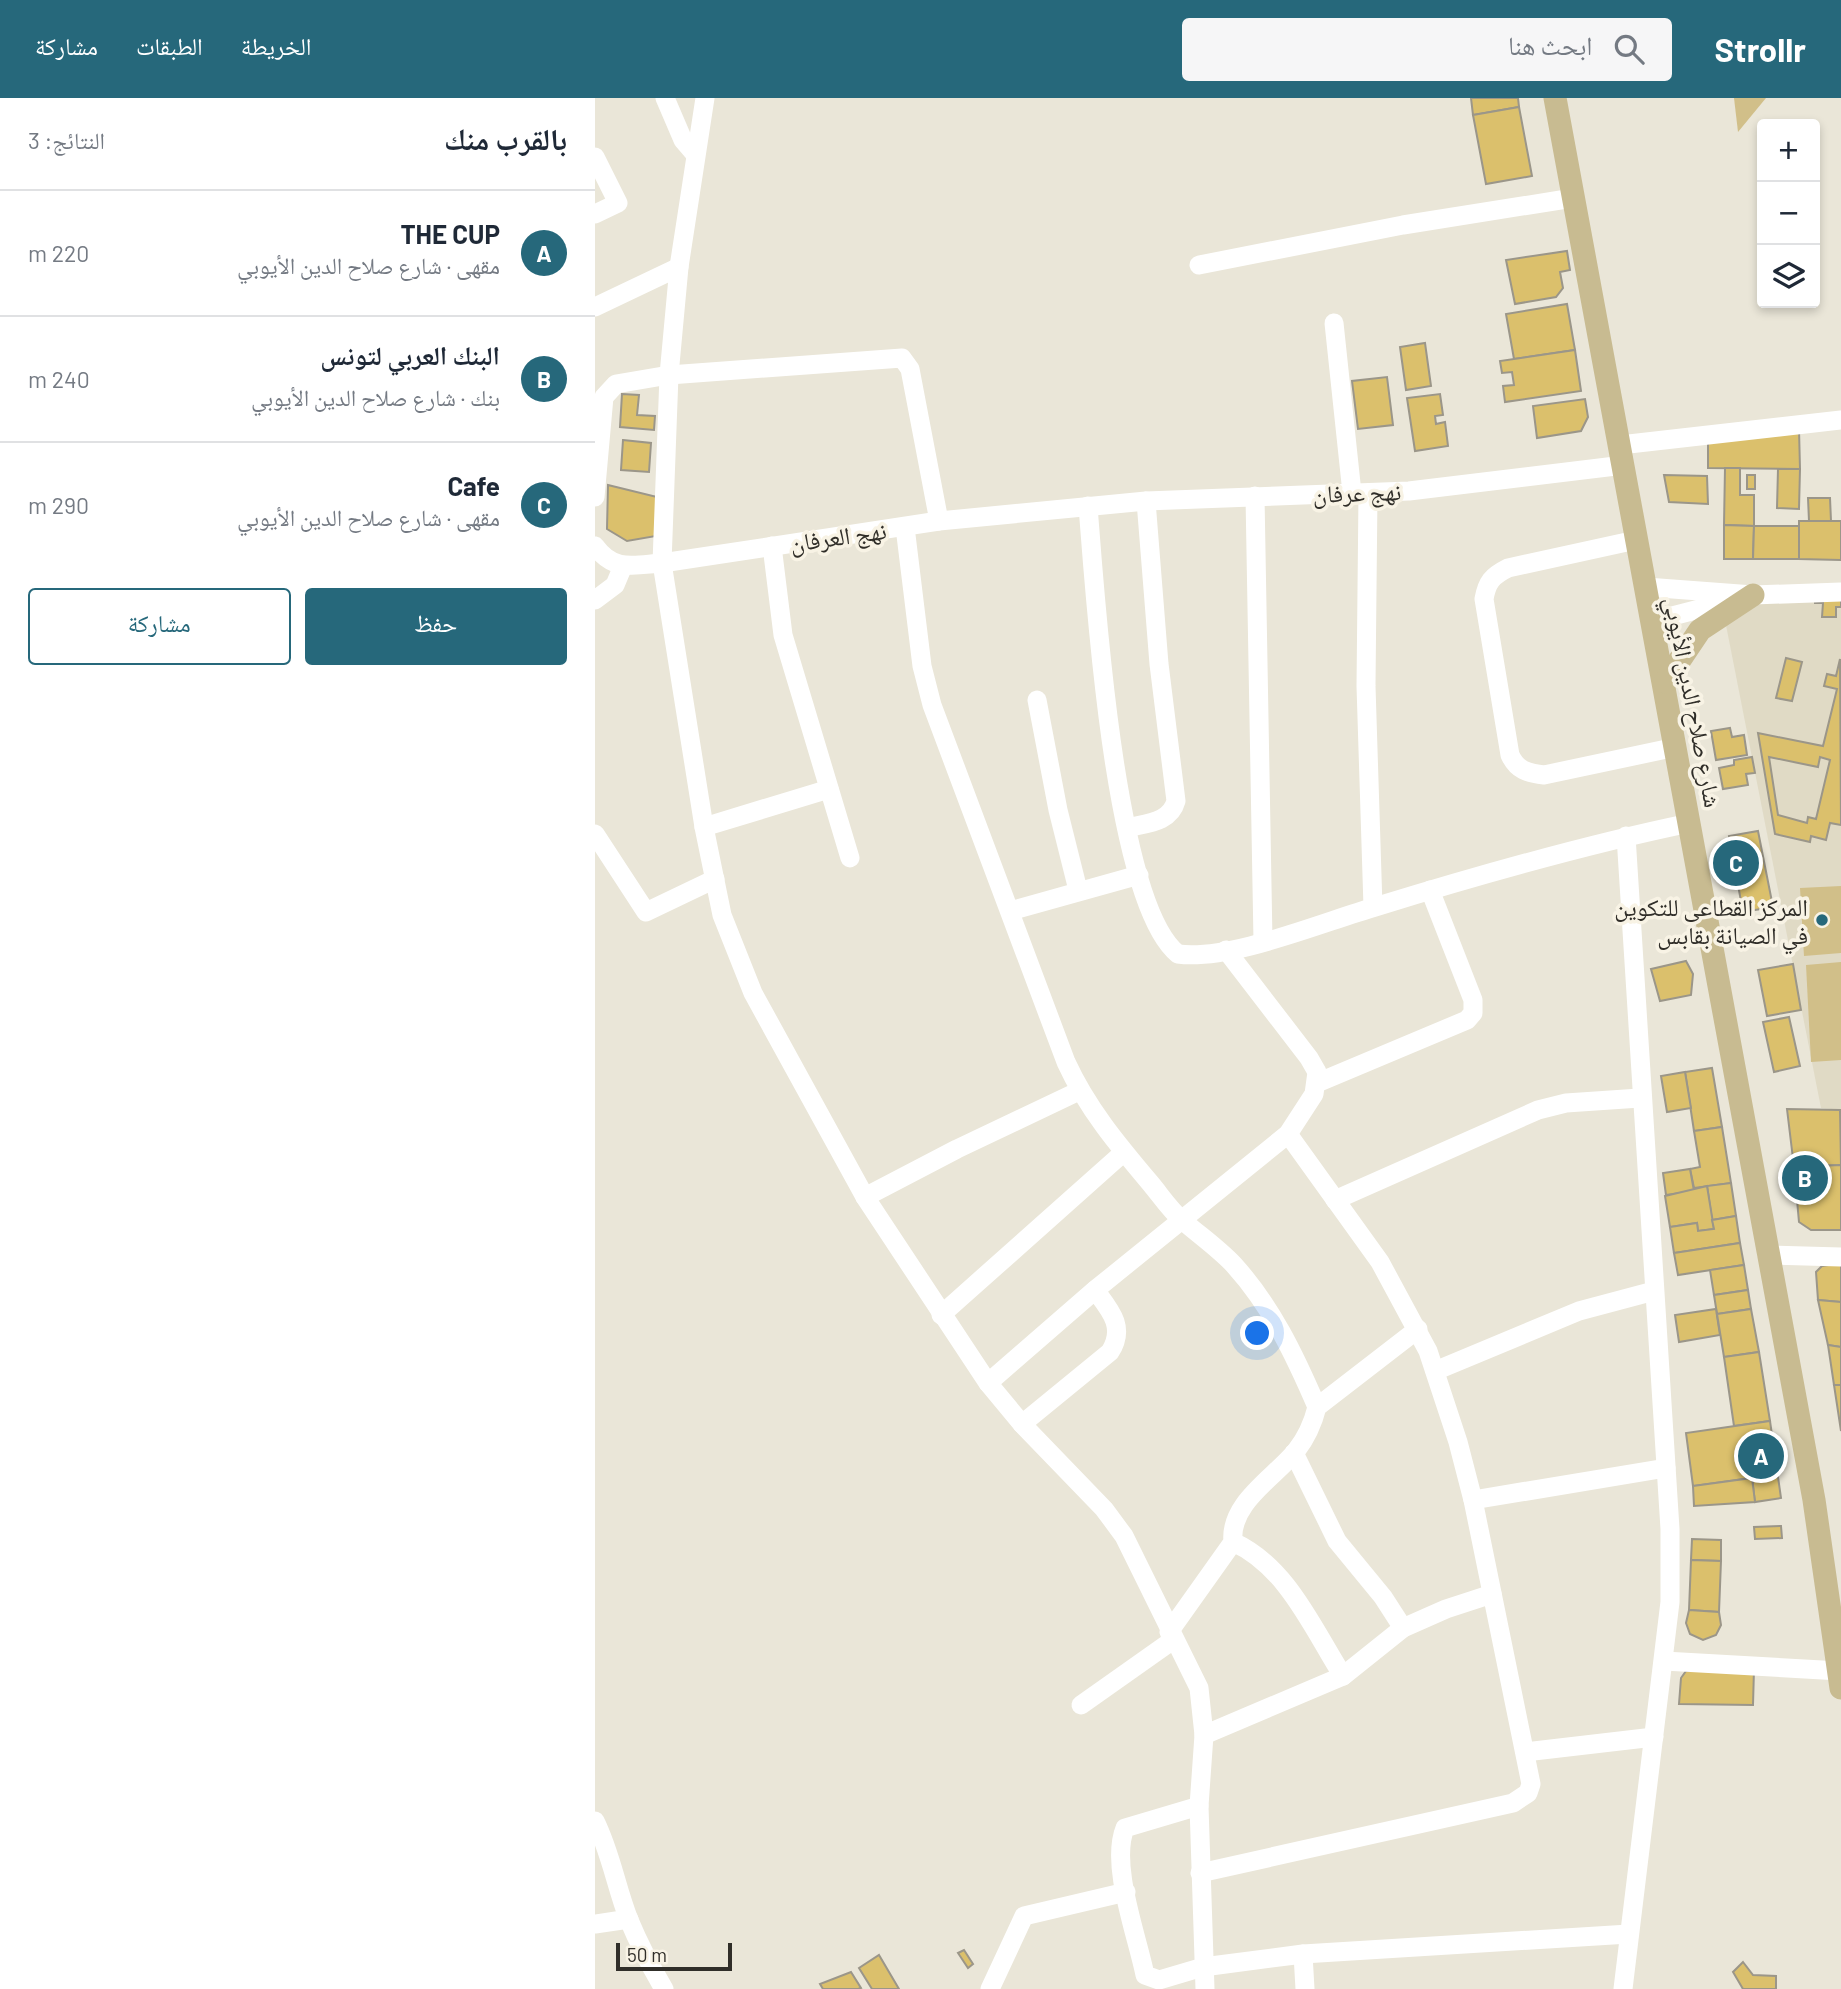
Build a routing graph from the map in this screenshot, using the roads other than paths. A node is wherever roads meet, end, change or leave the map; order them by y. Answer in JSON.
{"nodes":[{"id":1,"x":665,"y":98,"type":"edge"},
{"id":2,"x":705,"y":98,"type":"edge"},
{"id":3,"x":1555,"y":98,"type":"edge"},
{"id":4,"x":695,"y":154,"type":"junction"},
{"id":5,"x":595,"y":157,"type":"edge"},
{"id":6,"x":1573,"y":198,"type":"junction"},
{"id":7,"x":595,"y":214,"type":"edge"},
{"id":8,"x":1199,"y":265,"type":"dead end"},
{"id":9,"x":679,"y":267,"type":"junction"},
{"id":10,"x":595,"y":307,"type":"edge"},
{"id":11,"x":1334,"y":323,"type":"dead end"},
{"id":12,"x":669,"y":375,"type":"junction"},
{"id":13,"x":1841,"y":419,"type":"edge"},
{"id":14,"x":1622,"y":455,"type":"junction"},
{"id":15,"x":1360,"y":493,"type":"junction"},
{"id":16,"x":1255,"y":496,"type":"junction"},
{"id":17,"x":595,"y":498,"type":"edge"},
{"id":18,"x":1146,"y":501,"type":"junction"},
{"id":19,"x":1088,"y":506,"type":"junction"},
{"id":20,"x":939,"y":521,"type":"junction"},
{"id":21,"x":905,"y":527,"type":"junction"},
{"id":22,"x":1636,"y":540,"type":"junction"},
{"id":23,"x":772,"y":546,"type":"junction"},
{"id":24,"x":595,"y":547,"type":"edge"},
{"id":25,"x":662,"y":563,"type":"junction"},
{"id":26,"x":622,"y":566,"type":"junction"},
{"id":27,"x":1646,"y":587,"type":"junction"},
{"id":28,"x":1841,"y":592,"type":"edge"},
{"id":29,"x":1753,"y":595,"type":"junction"},
{"id":30,"x":595,"y":600,"type":"edge"},
{"id":31,"x":1653,"y":621,"type":"junction"},
{"id":32,"x":1665,"y":682,"type":"junction"},
{"id":33,"x":1037,"y":700,"type":"dead end"},
{"id":34,"x":1677,"y":747,"type":"junction"},
{"id":35,"x":829,"y":789,"type":"junction"},
{"id":36,"x":1690,"y":824,"type":"junction"},
{"id":37,"x":704,"y":827,"type":"junction"},
{"id":38,"x":1127,"y":828,"type":"junction"},
{"id":39,"x":595,"y":834,"type":"edge"},
{"id":40,"x":1626,"y":836,"type":"junction"},
{"id":41,"x":850,"y":858,"type":"dead end"},
{"id":42,"x":1139,"y":875,"type":"junction"},
{"id":43,"x":715,"y":878,"type":"junction"},
{"id":44,"x":1078,"y":890,"type":"junction"},
{"id":45,"x":1430,"y":890,"type":"junction"},
{"id":46,"x":1373,"y":907,"type":"junction"},
{"id":47,"x":1010,"y":911,"type":"junction"},
{"id":48,"x":1263,"y":941,"type":"junction"},
{"id":49,"x":1226,"y":950,"type":"junction"},
{"id":50,"x":1317,"y":1083,"type":"junction"},
{"id":51,"x":1079,"y":1091,"type":"junction"},
{"id":52,"x":1640,"y":1098,"type":"junction"},
{"id":53,"x":1288,"y":1135,"type":"junction"},
{"id":54,"x":1124,"y":1153,"type":"junction"},
{"id":55,"x":865,"y":1197,"type":"junction"},
{"id":56,"x":1335,"y":1200,"type":"junction"},
{"id":57,"x":1181,"y":1219,"type":"junction"},
{"id":58,"x":1767,"y":1255,"type":"junction"},
{"id":59,"x":1841,"y":1257,"type":"edge"},
{"id":60,"x":1095,"y":1290,"type":"junction"},
{"id":61,"x":1654,"y":1291,"type":"junction"},
{"id":62,"x":941,"y":1315,"type":"junction"},
{"id":63,"x":1418,"y":1329,"type":"junction"},
{"id":64,"x":1435,"y":1371,"type":"junction"},
{"id":65,"x":988,"y":1383,"type":"junction"},
{"id":66,"x":1317,"y":1407,"type":"junction"},
{"id":67,"x":1022,"y":1424,"type":"junction"},
{"id":68,"x":1294,"y":1453,"type":"junction"},
{"id":69,"x":1666,"y":1468,"type":"junction"},
{"id":70,"x":1473,"y":1500,"type":"junction"},
{"id":71,"x":1233,"y":1542,"type":"junction"},
{"id":72,"x":1492,"y":1594,"type":"junction"},
{"id":73,"x":1403,"y":1628,"type":"junction"},
{"id":74,"x":1171,"y":1636,"type":"junction"},
{"id":75,"x":1664,"y":1661,"type":"junction"},
{"id":76,"x":1840,"y":1671,"type":"edge"},
{"id":77,"x":1343,"y":1676,"type":"junction"},
{"id":78,"x":1841,"y":1688,"type":"edge"},
{"id":79,"x":1081,"y":1705,"type":"dead end"},
{"id":80,"x":1204,"y":1735,"type":"junction"},
{"id":81,"x":1654,"y":1737,"type":"junction"},
{"id":82,"x":1525,"y":1752,"type":"junction"},
{"id":83,"x":1199,"y":1806,"type":"junction"},
{"id":84,"x":595,"y":1821,"type":"edge"},
{"id":85,"x":1200,"y":1873,"type":"junction"},
{"id":86,"x":1126,"y":1892,"type":"junction"},
{"id":87,"x":629,"y":1919,"type":"junction"},
{"id":88,"x":595,"y":1924,"type":"edge"},
{"id":89,"x":1629,"y":1934,"type":"junction"},
{"id":90,"x":1303,"y":1954,"type":"junction"},
{"id":91,"x":1203,"y":1967,"type":"junction"},
{"id":92,"x":1144,"y":1983,"type":"edge"},
{"id":93,"x":664,"y":1989,"type":"edge"},
{"id":94,"x":990,"y":1989,"type":"edge"},
{"id":95,"x":1205,"y":1989,"type":"edge"},
{"id":96,"x":1305,"y":1989,"type":"edge"},
{"id":97,"x":1623,"y":1989,"type":"edge"}],
"edges":[{"from":1,"to":4,"type":"street"},
{"from":2,"to":4,"type":"street"},
{"from":3,"to":6,"type":"main road","name":"شارع صلاح الدين الأيوبي"},
{"from":4,"to":9,"type":"street"},
{"from":5,"to":7,"type":"street"},
{"from":6,"to":8,"type":"street"},
{"from":6,"to":14,"type":"main road","name":"شارع صلاح الدين الأيوبي"},
{"from":9,"to":10,"type":"street"},
{"from":9,"to":12,"type":"street"},
{"from":11,"to":15,"type":"street"},
{"from":12,"to":17,"type":"street"},
{"from":12,"to":20,"type":"street"},
{"from":12,"to":25,"type":"street"},
{"from":13,"to":14,"type":"street","name":"نهج عرفان"},
{"from":14,"to":15,"type":"street","name":"نهج عرفان"},
{"from":14,"to":22,"type":"main road","name":"شارع صلاح الدين الأيوبي"},
{"from":15,"to":16,"type":"street","name":"نهج عرفان"},
{"from":15,"to":46,"type":"street"},
{"from":16,"to":18,"type":"street","name":"نهج عرفان"},
{"from":16,"to":48,"type":"street"},
{"from":18,"to":19,"type":"street","name":"نهج عرفان"},
{"from":18,"to":38,"type":"street"},
{"from":19,"to":20,"type":"street","name":"نهج العرفان"},
{"from":19,"to":38,"type":"street"},
{"from":20,"to":21,"type":"street","name":"نهج العرفان"},
{"from":21,"to":23,"type":"street","name":"نهج العرفان"},
{"from":21,"to":47,"type":"street"},
{"from":22,"to":27,"type":"main road","name":"شارع صلاح الدين الأيوبي"},
{"from":22,"to":34,"type":"street"},
{"from":23,"to":25,"type":"street","name":"نهج العرفان"},
{"from":23,"to":35,"type":"street"},
{"from":24,"to":26,"type":"street"},
{"from":25,"to":26,"type":"street","name":"نهج العرفان"},
{"from":25,"to":37,"type":"street"},
{"from":26,"to":30,"type":"street"},
{"from":27,"to":29,"type":"street"},
{"from":27,"to":31,"type":"main road","name":"شارع صلاح الدين الأيوبي"},
{"from":28,"to":29,"type":"street"},
{"from":29,"to":31,"type":"street"},
{"from":29,"to":32,"type":"main road"},
{"from":31,"to":32,"type":"main road","name":"شارع صلاح الدين الأيوبي"},
{"from":32,"to":34,"type":"main road","name":"شارع صلاح الدين الأيوبي"},
{"from":33,"to":44,"type":"street"},
{"from":34,"to":36,"type":"main road","name":"شارع صلاح الدين الأيوبي"},
{"from":35,"to":37,"type":"street"},
{"from":35,"to":41,"type":"street"},
{"from":36,"to":40,"type":"street"},
{"from":36,"to":58,"type":"main road","name":"شارع صلاح الدين الأيوبي"},
{"from":37,"to":43,"type":"street"},
{"from":38,"to":42,"type":"street"},
{"from":39,"to":43,"type":"street"},
{"from":40,"to":45,"type":"street"},
{"from":40,"to":52,"type":"street"},
{"from":42,"to":44,"type":"street"},
{"from":42,"to":49,"type":"street"},
{"from":43,"to":55,"type":"street"},
{"from":44,"to":47,"type":"street"},
{"from":45,"to":46,"type":"street"},
{"from":45,"to":50,"type":"street"},
{"from":46,"to":48,"type":"street"},
{"from":47,"to":51,"type":"street"},
{"from":48,"to":49,"type":"street"},
{"from":49,"to":50,"type":"street"},
{"from":50,"to":53,"type":"street"},
{"from":51,"to":54,"type":"street"},
{"from":51,"to":55,"type":"street"},
{"from":52,"to":56,"type":"street"},
{"from":52,"to":61,"type":"street"},
{"from":53,"to":56,"type":"street"},
{"from":53,"to":57,"type":"street"},
{"from":54,"to":57,"type":"street"},
{"from":54,"to":62,"type":"street"},
{"from":55,"to":62,"type":"street"},
{"from":56,"to":63,"type":"street"},
{"from":57,"to":60,"type":"street"},
{"from":57,"to":66,"type":"street"},
{"from":58,"to":59,"type":"street"},
{"from":58,"to":76,"type":"main road","name":"شارع صلاح الدين الأيوبي"},
{"from":60,"to":65,"type":"street"},
{"from":60,"to":67,"type":"street"},
{"from":61,"to":64,"type":"street"},
{"from":61,"to":69,"type":"street"},
{"from":62,"to":65,"type":"street"},
{"from":63,"to":64,"type":"street"},
{"from":63,"to":66,"type":"street"},
{"from":64,"to":70,"type":"street"},
{"from":65,"to":67,"type":"street"},
{"from":66,"to":68,"type":"street"},
{"from":67,"to":74,"type":"street"},
{"from":68,"to":71,"type":"street"},
{"from":68,"to":73,"type":"street"},
{"from":69,"to":70,"type":"street"},
{"from":69,"to":75,"type":"street"},
{"from":70,"to":72,"type":"street"},
{"from":71,"to":74,"type":"street"},
{"from":71,"to":77,"type":"street"},
{"from":72,"to":73,"type":"street"},
{"from":72,"to":82,"type":"street"},
{"from":73,"to":77,"type":"street"},
{"from":74,"to":79,"type":"street"},
{"from":74,"to":80,"type":"street"},
{"from":75,"to":76,"type":"street"},
{"from":75,"to":81,"type":"street"},
{"from":76,"to":78,"type":"main road","name":"شارع صلاح الدين الأيوبي"},
{"from":77,"to":80,"type":"street"},
{"from":80,"to":83,"type":"street"},
{"from":81,"to":82,"type":"street"},
{"from":81,"to":89,"type":"street"},
{"from":82,"to":85,"type":"street"},
{"from":83,"to":85,"type":"street"},
{"from":83,"to":86,"type":"street"},
{"from":84,"to":87,"type":"street"},
{"from":85,"to":91,"type":"street"},
{"from":86,"to":92,"type":"street"},
{"from":86,"to":94,"type":"street"},
{"from":87,"to":88,"type":"street"},
{"from":87,"to":93,"type":"street"},
{"from":89,"to":90,"type":"street"},
{"from":89,"to":97,"type":"street"},
{"from":90,"to":91,"type":"street"},
{"from":90,"to":96,"type":"street"},
{"from":91,"to":92,"type":"street"},
{"from":91,"to":95,"type":"street"}]}
